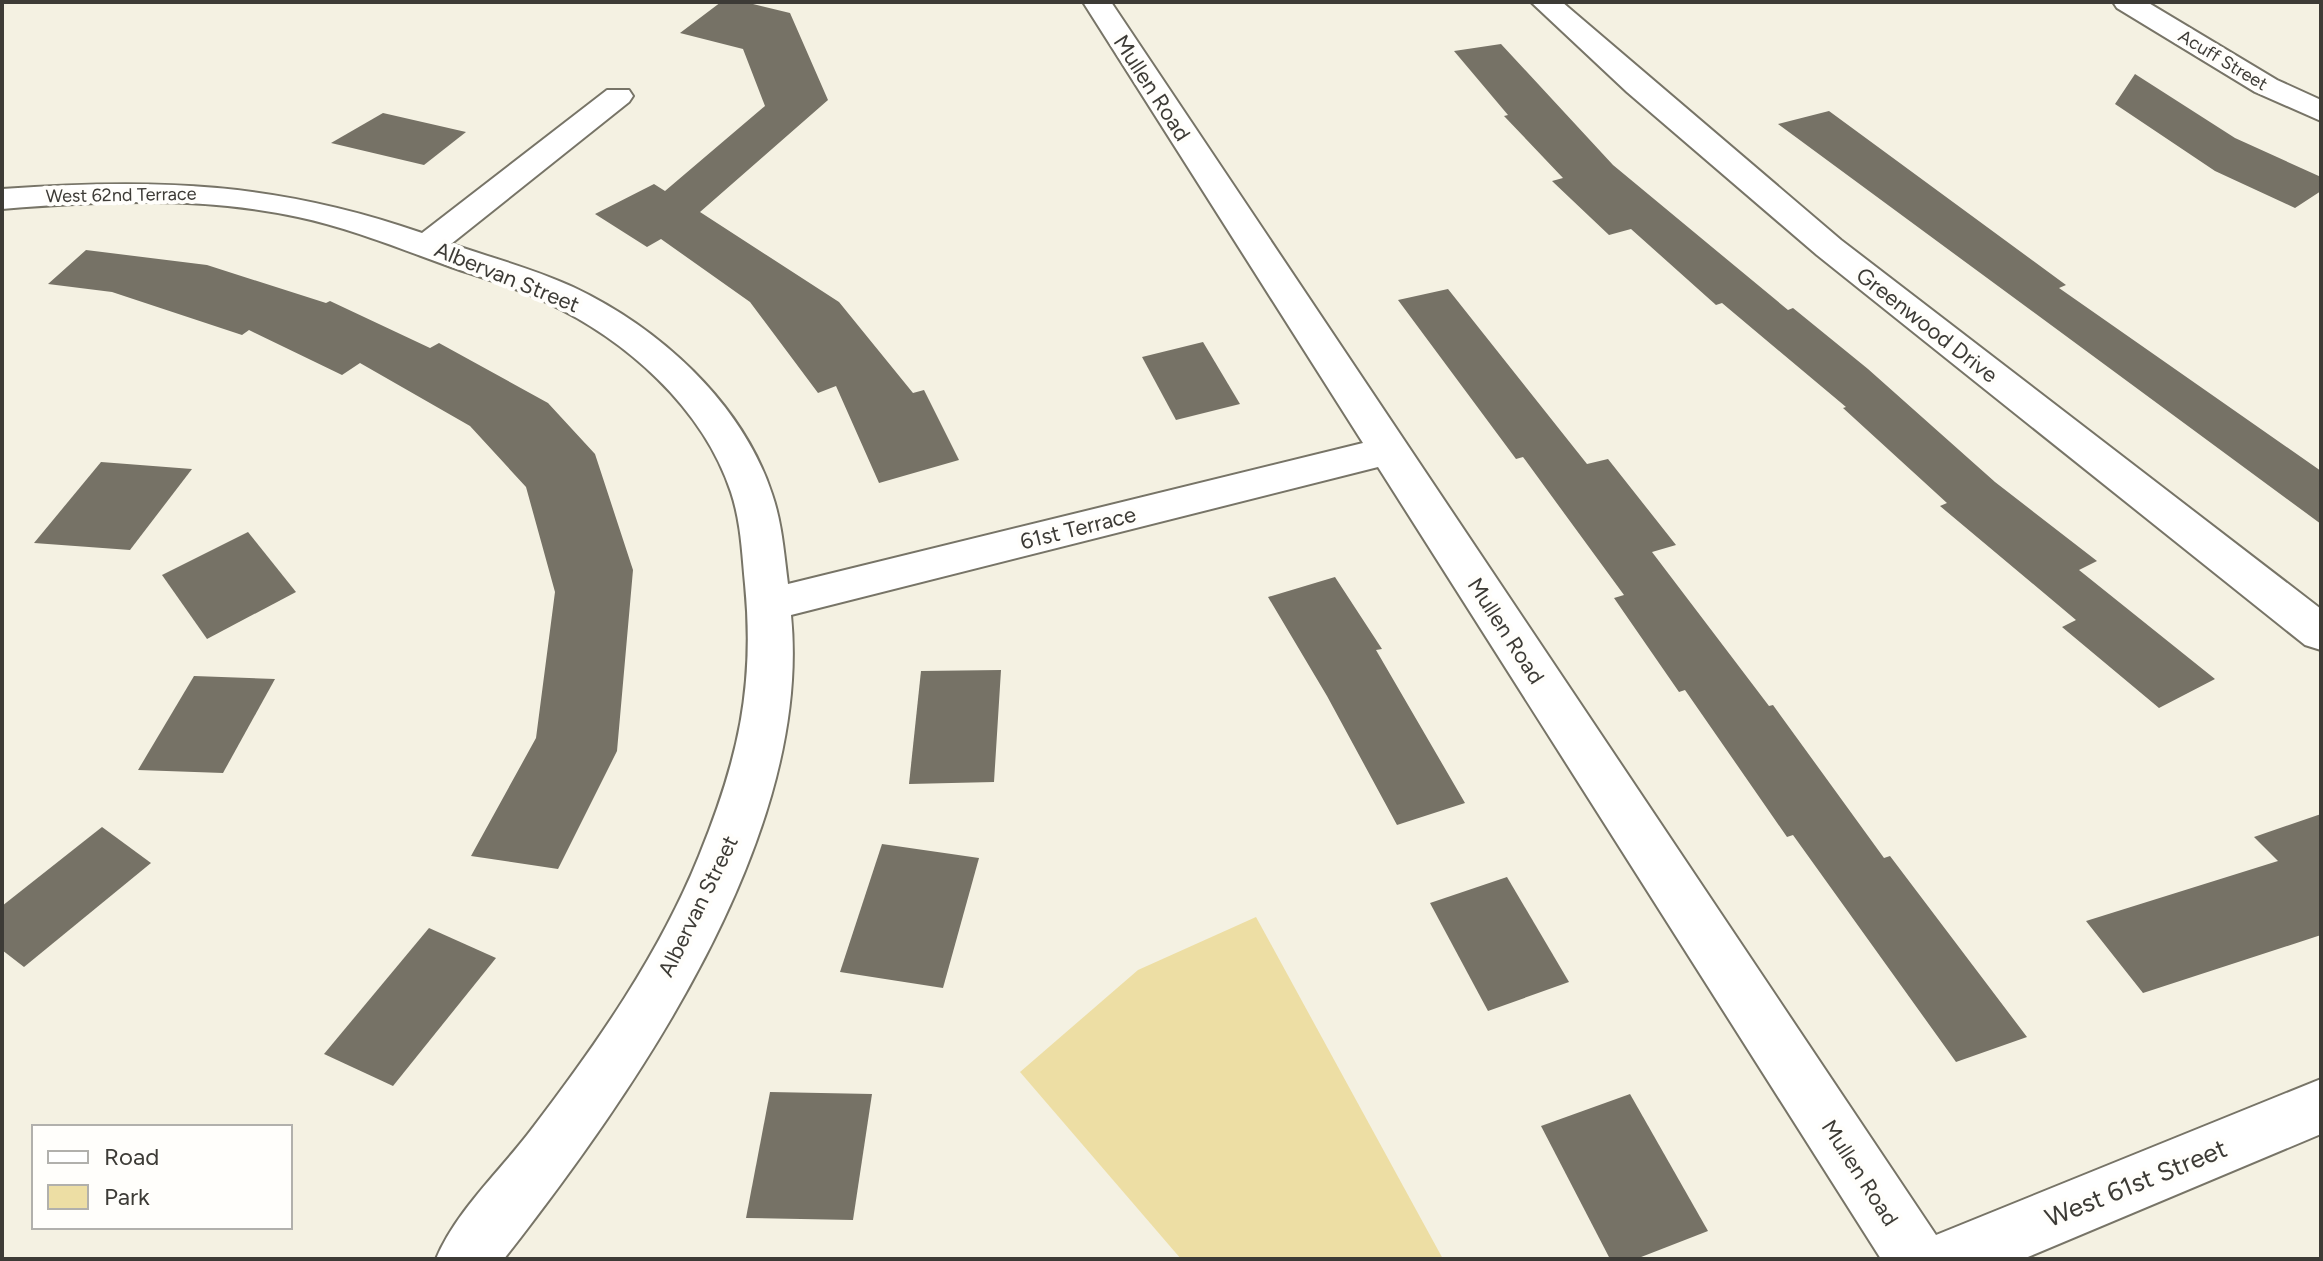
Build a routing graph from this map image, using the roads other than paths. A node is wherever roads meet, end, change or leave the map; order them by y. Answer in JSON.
{"nodes":[{"id":1,"x":1097,"y":2,"type":"edge"},
{"id":2,"x":1545,"y":2,"type":"edge"},
{"id":3,"x":2127,"y":2,"type":"edge"},
{"id":4,"x":618,"y":96,"type":"dead end"},
{"id":5,"x":2321,"y":112,"type":"edge"},
{"id":6,"x":2,"y":199,"type":"edge"},
{"id":7,"x":426,"y":247,"type":"junction"},
{"id":8,"x":1388,"y":451,"type":"junction"},
{"id":9,"x":768,"y":605,"type":"junction"},
{"id":10,"x":2321,"y":633,"type":"edge"},
{"id":11,"x":2321,"y":1106,"type":"edge"},
{"id":12,"x":466,"y":1259,"type":"edge"},
{"id":13,"x":1916,"y":1259,"type":"edge"},
{"id":14,"x":1951,"y":1259,"type":"edge"}],
"edges":[{"from":1,"to":8,"type":"street","name":"Mullen Road"},
{"from":2,"to":10,"type":"street","name":"Greenwood Drive"},
{"from":3,"to":5,"type":"street","name":"Acuff Street"},
{"from":4,"to":7,"type":"street","name":"Albervan Street"},
{"from":6,"to":7,"type":"street","name":"West 62nd Terrace"},
{"from":7,"to":9,"type":"street","name":"Albervan Street"},
{"from":8,"to":9,"type":"street","name":"61st Terrace"},
{"from":8,"to":13,"type":"street","name":"Mullen Road"},
{"from":9,"to":12,"type":"street","name":"Albervan Street"},
{"from":11,"to":14,"type":"street","name":"West 61st Street"}]}
